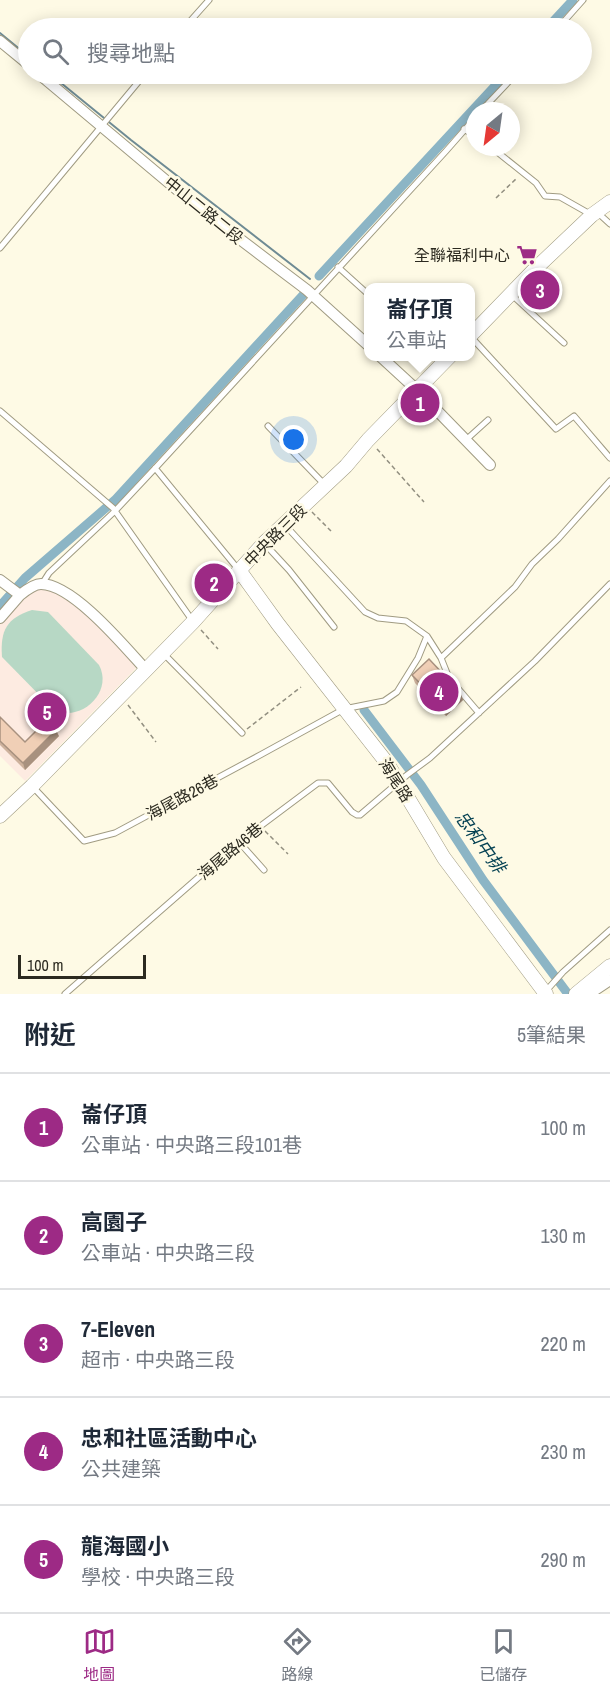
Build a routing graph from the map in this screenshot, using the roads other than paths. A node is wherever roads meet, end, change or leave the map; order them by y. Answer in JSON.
{"nodes":[{"id":1,"x":208,"y":0,"type":"edge"},
{"id":2,"x":583,"y":0,"type":"edge"},
{"id":3,"x":193,"y":18,"type":"edge"},
{"id":4,"x":567,"y":18,"type":"edge"},
{"id":5,"x":0,"y":41,"type":"edge"},
{"id":6,"x":18,"y":56,"type":"edge"},
{"id":7,"x":51,"y":84,"type":"edge"},
{"id":8,"x":137,"y":84,"type":"edge"},
{"id":9,"x":507,"y":84,"type":"edge"},
{"id":10,"x":490,"y":102,"type":"edge"},
{"id":11,"x":101,"y":125,"type":"junction"},
{"id":12,"x":465,"y":129,"type":"edge"},
{"id":13,"x":503,"y":156,"type":"edge"},
{"id":14,"x":610,"y":202,"type":"edge"},
{"id":15,"x":594,"y":214,"type":"junction"},
{"id":16,"x":610,"y":224,"type":"edge"},
{"id":17,"x":0,"y":248,"type":"edge"},
{"id":18,"x":339,"y":267,"type":"junction"},
{"id":19,"x":364,"y":290,"type":"edge"},
{"id":20,"x":511,"y":294,"type":"junction"},
{"id":21,"x":313,"y":295,"type":"junction"},
{"id":22,"x":475,"y":332,"type":"edge"},
{"id":23,"x":475,"y":340,"type":"edge"},
{"id":24,"x":364,"y":341,"type":"edge"},
{"id":25,"x":564,"y":343,"type":"dead end"},
{"id":26,"x":384,"y":361,"type":"edge"},
{"id":27,"x":443,"y":361,"type":"edge"},
{"id":28,"x":418,"y":391,"type":"junction"},
{"id":29,"x":0,"y":411,"type":"edge"},
{"id":30,"x":488,"y":420,"type":"dead end"},
{"id":31,"x":268,"y":426,"type":"dead end"},
{"id":32,"x":466,"y":439,"type":"junction"},
{"id":33,"x":610,"y":458,"type":"edge"},
{"id":34,"x":490,"y":465,"type":"dead end"},
{"id":35,"x":155,"y":468,"type":"junction"},
{"id":36,"x":610,"y":481,"type":"edge"},
{"id":37,"x":326,"y":485,"type":"junction"},
{"id":38,"x":114,"y":509,"type":"junction"},
{"id":39,"x":284,"y":524,"type":"junction"},
{"id":40,"x":264,"y":543,"type":"junction"},
{"id":41,"x":239,"y":570,"type":"junction"},
{"id":42,"x":42,"y":584,"type":"junction"},
{"id":43,"x":610,"y":584,"type":"edge"},
{"id":44,"x":11,"y":588,"type":"edge"},
{"id":45,"x":0,"y":618,"type":"edge"},
{"id":46,"x":193,"y":621,"type":"junction"},
{"id":47,"x":334,"y":627,"type":"dead end"},
{"id":48,"x":427,"y":636,"type":"junction"},
{"id":49,"x":162,"y":652,"type":"junction"},
{"id":50,"x":441,"y":658,"type":"junction"},
{"id":51,"x":146,"y":670,"type":"junction"},
{"id":52,"x":344,"y":709,"type":"junction"},
{"id":53,"x":479,"y":713,"type":"junction"},
{"id":54,"x":242,"y":733,"type":"road end"},
{"id":55,"x":403,"y":779,"type":"junction"},
{"id":56,"x":32,"y":786,"type":"junction"},
{"id":57,"x":0,"y":816,"type":"edge"},
{"id":58,"x":239,"y":842,"type":"junction"},
{"id":59,"x":264,"y":870,"type":"dead end"},
{"id":60,"x":610,"y":930,"type":"edge"},
{"id":61,"x":610,"y":966,"type":"edge"},
{"id":62,"x":610,"y":980,"type":"edge"},
{"id":63,"x":548,"y":990,"type":"edge"},
{"id":64,"x":581,"y":993,"type":"edge"},
{"id":65,"x":65,"y":994,"type":"edge"}],
"edges":[{"from":1,"to":3,"type":"lane"},
{"from":2,"to":4,"type":"lane"},
{"from":5,"to":6,"type":"street"},
{"from":7,"to":11,"type":"street","name":"中山二路二段"},
{"from":8,"to":11,"type":"lane"},
{"from":9,"to":10,"type":"lane"},
{"from":11,"to":17,"type":"lane"},
{"from":11,"to":21,"type":"street","name":"中山二路二段"},
{"from":12,"to":18,"type":"lane"},
{"from":13,"to":15,"type":"lane"},
{"from":14,"to":15,"type":"street"},
{"from":15,"to":16,"type":"lane"},
{"from":15,"to":20,"type":"street"},
{"from":18,"to":19,"type":"lane"},
{"from":18,"to":21,"type":"lane"},
{"from":20,"to":22,"type":"street"},
{"from":20,"to":25,"type":"lane"},
{"from":21,"to":24,"type":"street","name":"中山二路二段"},
{"from":21,"to":35,"type":"lane"},
{"from":23,"to":33,"type":"lane"},
{"from":26,"to":28,"type":"street"},
{"from":27,"to":28,"type":"street","name":"中央路三段"},
{"from":28,"to":32,"type":"street"},
{"from":28,"to":37,"type":"street","name":"中央路三段"},
{"from":29,"to":38,"type":"lane"},
{"from":30,"to":32,"type":"lane"},
{"from":31,"to":37,"type":"lane"},
{"from":32,"to":34,"type":"street"},
{"from":35,"to":38,"type":"lane"},
{"from":35,"to":41,"type":"lane"},
{"from":36,"to":50,"type":"lane"},
{"from":37,"to":39,"type":"street","name":"中央路三段"},
{"from":38,"to":42,"type":"lane"},
{"from":38,"to":46,"type":"lane"},
{"from":39,"to":40,"type":"street","name":"中央路三段"},
{"from":39,"to":48,"type":"lane"},
{"from":40,"to":41,"type":"street","name":"中央路三段"},
{"from":40,"to":47,"type":"lane"},
{"from":41,"to":46,"type":"street","name":"中央路三段"},
{"from":41,"to":52,"type":"street","name":"海尾路"},
{"from":42,"to":44,"type":"street"},
{"from":42,"to":51,"type":"street"},
{"from":43,"to":53,"type":"lane"},
{"from":44,"to":45,"type":"street"},
{"from":46,"to":49,"type":"street","name":"中央路三段"},
{"from":48,"to":50,"type":"lane"},
{"from":48,"to":52,"type":"lane"},
{"from":49,"to":51,"type":"street","name":"中央路三段"},
{"from":49,"to":54,"type":"lane"},
{"from":50,"to":53,"type":"lane"},
{"from":51,"to":56,"type":"street","name":"中央路三段"},
{"from":52,"to":55,"type":"street","name":"海尾路"},
{"from":52,"to":56,"type":"lane","name":"海尾路26巷"},
{"from":53,"to":55,"type":"lane"},
{"from":55,"to":58,"type":"lane","name":"海尾路46巷"},
{"from":55,"to":63,"type":"street","name":"海尾路"},
{"from":56,"to":57,"type":"street","name":"中央路三段"},
{"from":58,"to":59,"type":"lane"},
{"from":58,"to":65,"type":"lane","name":"海尾路46巷"},
{"from":60,"to":63,"type":"lane"},
{"from":61,"to":64,"type":"street"},
{"from":62,"to":64,"type":"street"}]}
